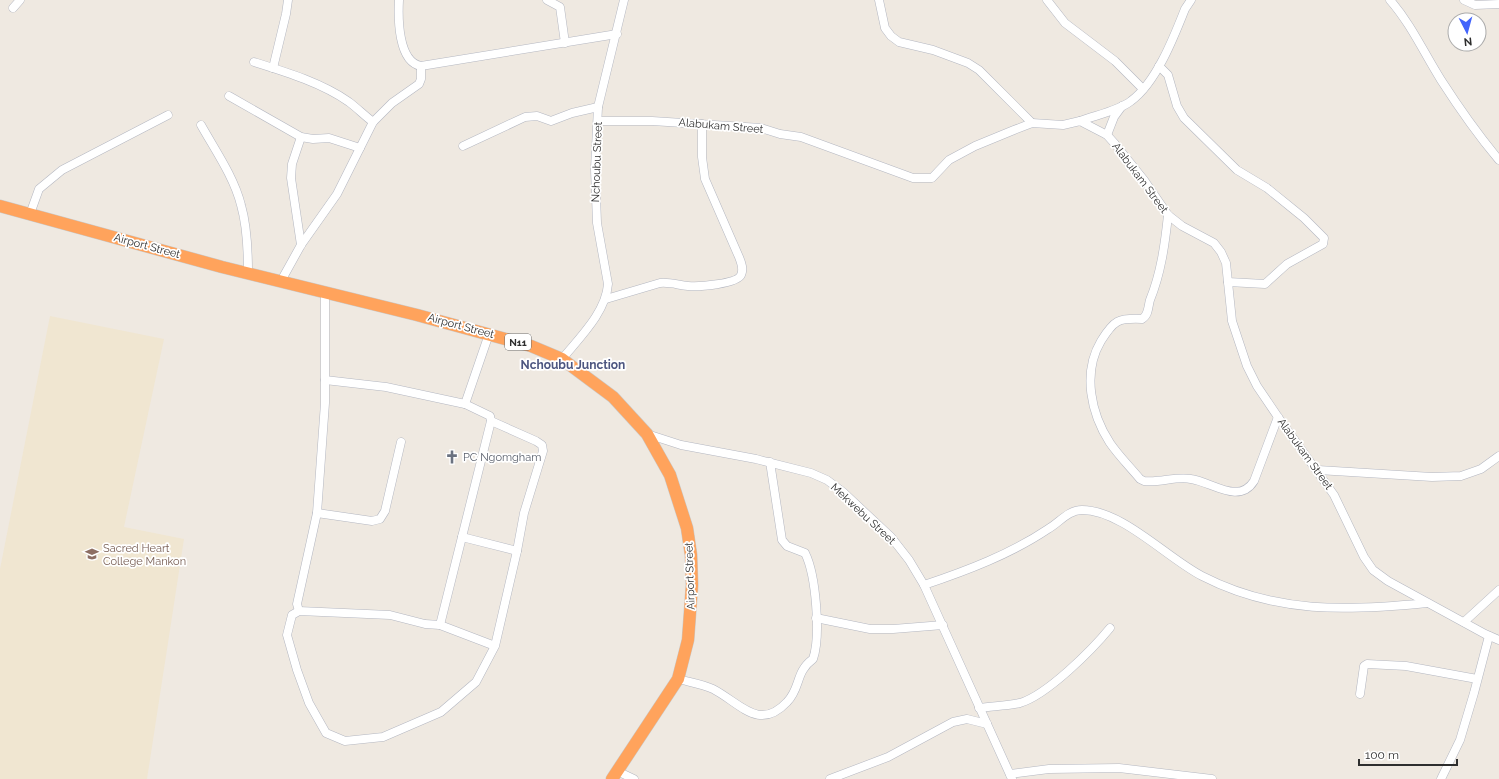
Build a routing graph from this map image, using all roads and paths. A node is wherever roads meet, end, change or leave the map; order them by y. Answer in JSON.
{"nodes":[{"id":1,"x":20,"y":0,"type":"edge"},
{"id":2,"x":288,"y":0,"type":"edge"},
{"id":3,"x":399,"y":0,"type":"edge"},
{"id":4,"x":547,"y":0,"type":"edge"},
{"id":5,"x":624,"y":0,"type":"edge"},
{"id":6,"x":879,"y":0,"type":"edge"},
{"id":7,"x":1047,"y":0,"type":"edge"},
{"id":8,"x":1192,"y":0,"type":"edge"},
{"id":9,"x":1390,"y":0,"type":"edge"},
{"id":10,"x":1464,"y":0,"type":"edge"},
{"id":11,"x":1499,"y":4,"type":"edge"},
{"id":12,"x":13,"y":8,"type":"dead end"},
{"id":13,"x":617,"y":34,"type":"junction"},
{"id":14,"x":565,"y":43,"type":"junction"},
{"id":15,"x":254,"y":62,"type":"dead end"},
{"id":16,"x":421,"y":66,"type":"junction"},
{"id":17,"x":1159,"y":66,"type":"junction"},
{"id":18,"x":273,"y":68,"type":"junction"},
{"id":19,"x":1143,"y":89,"type":"junction"},
{"id":20,"x":229,"y":96,"type":"dead end"},
{"id":21,"x":1122,"y":106,"type":"junction"},
{"id":22,"x":598,"y":107,"type":"junction"},
{"id":23,"x":168,"y":115,"type":"dead end"},
{"id":24,"x":599,"y":121,"type":"junction"},
{"id":25,"x":1080,"y":121,"type":"junction"},
{"id":26,"x":373,"y":122,"type":"junction"},
{"id":27,"x":1032,"y":123,"type":"junction"},
{"id":28,"x":702,"y":124,"type":"junction"},
{"id":29,"x":201,"y":125,"type":"dead end"},
{"id":30,"x":1107,"y":135,"type":"junction"},
{"id":31,"x":301,"y":137,"type":"junction"},
{"id":32,"x":463,"y":146,"type":"dead end"},
{"id":33,"x":360,"y":148,"type":"junction"},
{"id":34,"x":1499,"y":160,"type":"edge"},
{"id":35,"x":0,"y":206,"type":"edge"},
{"id":36,"x":30,"y":214,"type":"junction"},
{"id":37,"x":1168,"y":215,"type":"junction"},
{"id":38,"x":301,"y":245,"type":"junction"},
{"id":39,"x":248,"y":272,"type":"junction"},
{"id":40,"x":281,"y":281,"type":"junction"},
{"id":41,"x":1228,"y":282,"type":"junction"},
{"id":42,"x":325,"y":292,"type":"junction"},
{"id":43,"x":606,"y":299,"type":"junction"},
{"id":44,"x":489,"y":334,"type":"junction"},
{"id":45,"x":562,"y":359,"type":"junction"},
{"id":46,"x":325,"y":380,"type":"junction"},
{"id":47,"x":465,"y":404,"type":"junction"},
{"id":48,"x":1278,"y":416,"type":"junction"},
{"id":49,"x":491,"y":421,"type":"junction"},
{"id":50,"x":647,"y":434,"type":"junction"},
{"id":51,"x":401,"y":442,"type":"dead end"},
{"id":52,"x":1499,"y":456,"type":"edge"},
{"id":53,"x":770,"y":462,"type":"junction"},
{"id":54,"x":1318,"y":470,"type":"junction"},
{"id":55,"x":317,"y":513,"type":"junction"},
{"id":56,"x":462,"y":537,"type":"junction"},
{"id":57,"x":517,"y":551,"type":"junction"},
{"id":58,"x":924,"y":585,"type":"junction"},
{"id":59,"x":1499,"y":590,"type":"edge"},
{"id":60,"x":1427,"y":603,"type":"junction"},
{"id":61,"x":299,"y":611,"type":"junction"},
{"id":62,"x":816,"y":618,"type":"junction"},
{"id":63,"x":1464,"y":622,"type":"junction"},
{"id":64,"x":440,"y":625,"type":"junction"},
{"id":65,"x":942,"y":625,"type":"junction"},
{"id":66,"x":1110,"y":628,"type":"dead end"},
{"id":67,"x":1489,"y":636,"type":"junction"},
{"id":68,"x":1499,"y":640,"type":"edge"},
{"id":69,"x":495,"y":646,"type":"junction"},
{"id":70,"x":678,"y":679,"type":"junction"},
{"id":71,"x":1477,"y":679,"type":"junction"},
{"id":72,"x":1360,"y":694,"type":"dead end"},
{"id":73,"x":979,"y":708,"type":"junction"},
{"id":74,"x":987,"y":724,"type":"junction"},
{"id":75,"x":615,"y":775,"type":"edge"},
{"id":76,"x":1011,"y":777,"type":"edge"},
{"id":77,"x":634,"y":779,"type":"edge"},
{"id":78,"x":830,"y":779,"type":"edge"},
{"id":79,"x":1212,"y":779,"type":"edge"},
{"id":80,"x":1441,"y":779,"type":"edge"}],
"edges":[{"from":1,"to":12,"type":"street"},
{"from":2,"to":18,"type":"street"},
{"from":3,"to":16,"type":"street"},
{"from":4,"to":14,"type":"street"},
{"from":5,"to":13,"type":"street","name":"Nchoubu Street"},
{"from":6,"to":27,"type":"street"},
{"from":7,"to":19,"type":"street"},
{"from":8,"to":17,"type":"street"},
{"from":9,"to":34,"type":"street"},
{"from":10,"to":11,"type":"street"},
{"from":13,"to":14,"type":"street"},
{"from":13,"to":22,"type":"street","name":"Nchoubu Street"},
{"from":14,"to":16,"type":"street"},
{"from":15,"to":18,"type":"street"},
{"from":16,"to":26,"type":"street"},
{"from":17,"to":19,"type":"street"},
{"from":17,"to":41,"type":"street"},
{"from":18,"to":26,"type":"street"},
{"from":19,"to":21,"type":"street"},
{"from":20,"to":31,"type":"street"},
{"from":21,"to":25,"type":"street"},
{"from":21,"to":30,"type":"street"},
{"from":22,"to":24,"type":"street","name":"Nchoubu Street"},
{"from":22,"to":32,"type":"street"},
{"from":23,"to":36,"type":"street"},
{"from":24,"to":28,"type":"street","name":"Alabukam Street"},
{"from":24,"to":43,"type":"street","name":"Nchoubu Street"},
{"from":25,"to":27,"type":"street","name":"Alabukam Street"},
{"from":25,"to":30,"type":"street","name":"Alabukam Street"},
{"from":26,"to":33,"type":"street"},
{"from":27,"to":28,"type":"street","name":"Alabukam Street"},
{"from":28,"to":43,"type":"street"},
{"from":29,"to":39,"type":"street"},
{"from":30,"to":37,"type":"street","name":"Alabukam Street"},
{"from":31,"to":33,"type":"street"},
{"from":31,"to":38,"type":"street"},
{"from":33,"to":38,"type":"street"},
{"from":35,"to":36,"type":"highway","name":"Airport Street","number":"N11"},
{"from":36,"to":39,"type":"highway","name":"Airport Street","number":"N11"},
{"from":37,"to":41,"type":"street","name":"Alabukam Street"},
{"from":37,"to":48,"type":"street"},
{"from":38,"to":40,"type":"street"},
{"from":39,"to":40,"type":"highway","name":"Airport Street","number":"N11"},
{"from":40,"to":42,"type":"highway","name":"Airport Street","number":"N11"},
{"from":41,"to":48,"type":"street","name":"Alabukam Street"},
{"from":42,"to":44,"type":"highway","name":"Airport Street","number":"N11"},
{"from":42,"to":46,"type":"street"},
{"from":43,"to":45,"type":"street"},
{"from":44,"to":45,"type":"highway","name":"Airport Street","number":"N11"},
{"from":44,"to":47,"type":"street"},
{"from":45,"to":50,"type":"highway","name":"Airport Street","number":"N11"},
{"from":46,"to":47,"type":"street"},
{"from":46,"to":55,"type":"street"},
{"from":47,"to":49,"type":"street"},
{"from":48,"to":54,"type":"street","name":"Alabukam Street"},
{"from":49,"to":56,"type":"street"},
{"from":49,"to":57,"type":"street"},
{"from":50,"to":53,"type":"street","name":"Mekwebu Street"},
{"from":50,"to":70,"type":"highway","name":"Airport Street","number":"N11"},
{"from":51,"to":55,"type":"street"},
{"from":52,"to":54,"type":"street"},
{"from":53,"to":58,"type":"street","name":"Mekwebu Street"},
{"from":53,"to":62,"type":"street"},
{"from":54,"to":60,"type":"street","name":"Alabukam Street"},
{"from":55,"to":61,"type":"street"},
{"from":56,"to":57,"type":"street"},
{"from":56,"to":64,"type":"street"},
{"from":57,"to":69,"type":"street"},
{"from":58,"to":60,"type":"street"},
{"from":58,"to":65,"type":"street","name":"Mekwebu Street"},
{"from":59,"to":63,"type":"street"},
{"from":60,"to":63,"type":"street","name":"Alabukam Street"},
{"from":61,"to":64,"type":"street"},
{"from":61,"to":69,"type":"street"},
{"from":62,"to":65,"type":"street"},
{"from":62,"to":70,"type":"street"},
{"from":63,"to":67,"type":"street","name":"Alabukam Street"},
{"from":64,"to":69,"type":"street"},
{"from":65,"to":73,"type":"street","name":"Mekwebu Street"},
{"from":66,"to":73,"type":"street"},
{"from":67,"to":68,"type":"street","name":"Alabukam Street"},
{"from":67,"to":71,"type":"street"},
{"from":70,"to":75,"type":"highway","name":"Airport Street","number":"N11"},
{"from":71,"to":72,"type":"street"},
{"from":71,"to":80,"type":"street"},
{"from":73,"to":74,"type":"street","name":"Mekwebu Street"},
{"from":74,"to":76,"type":"street","name":"Mekwebu Street"},
{"from":74,"to":78,"type":"street"},
{"from":75,"to":77,"type":"street"},
{"from":76,"to":79,"type":"street"}]}
